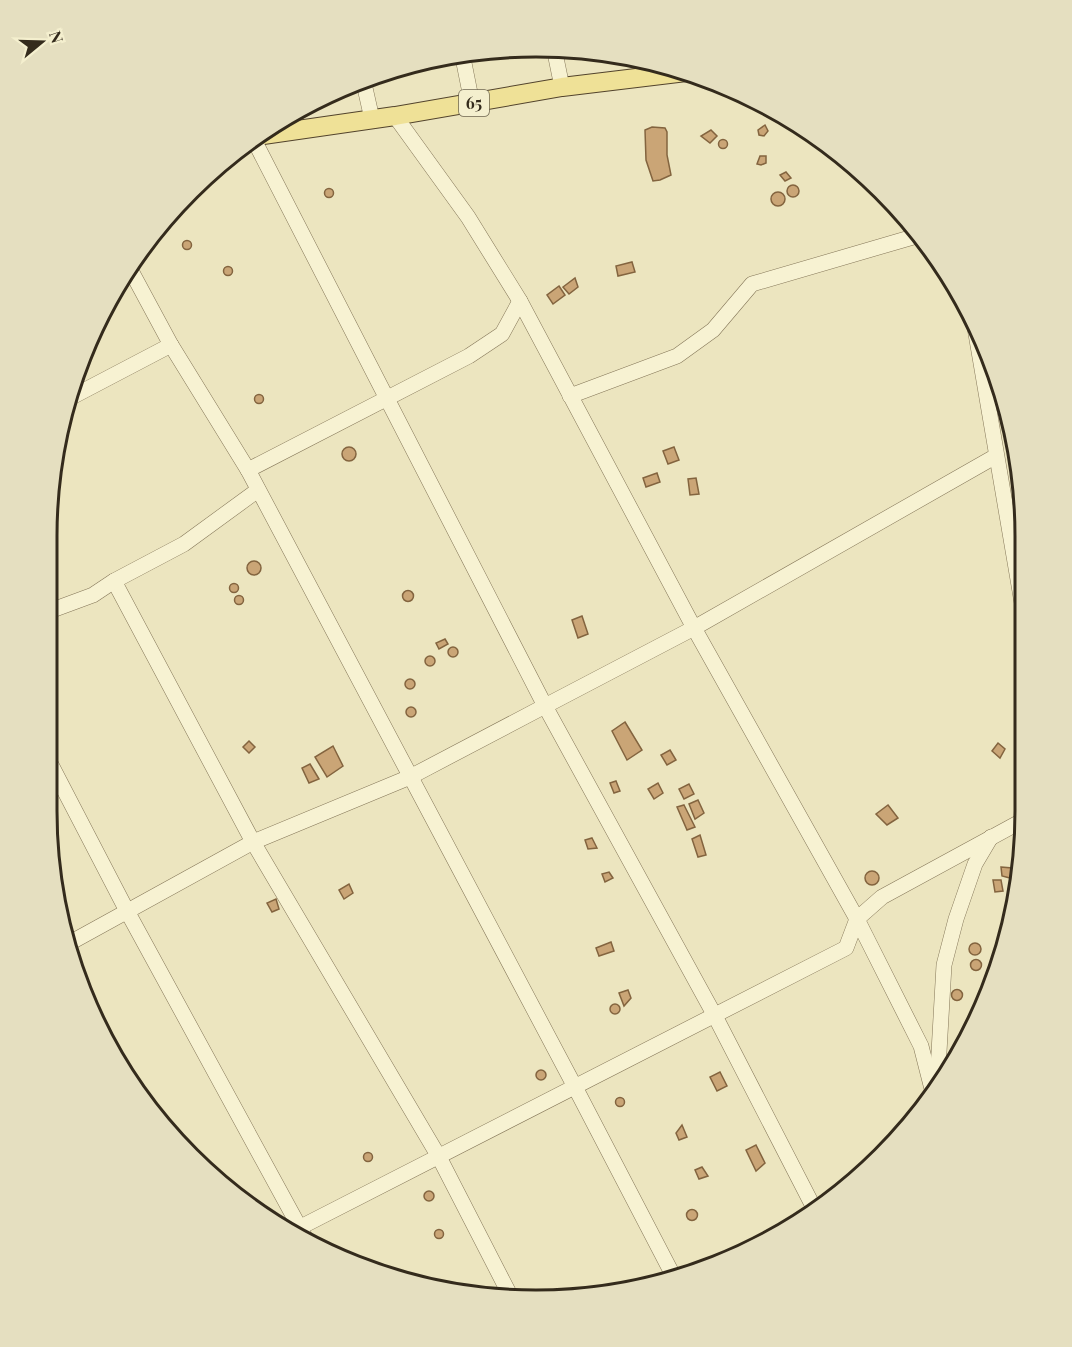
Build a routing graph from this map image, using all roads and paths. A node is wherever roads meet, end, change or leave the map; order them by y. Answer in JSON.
{"nodes":[{"id":1,"x":556,"y":58,"type":"edge"},
{"id":2,"x":464,"y":63,"type":"edge"},
{"id":3,"x":665,"y":75,"type":"edge"},
{"id":4,"x":561,"y":87,"type":"junction"},
{"id":5,"x":365,"y":88,"type":"edge"},
{"id":6,"x":472,"y":103,"type":"junction"},
{"id":7,"x":395,"y":116,"type":"junction"},
{"id":8,"x":372,"y":119,"type":"junction"},
{"id":9,"x":283,"y":130,"type":"edge"},
{"id":10,"x":257,"y":147,"type":"edge"},
{"id":11,"x":911,"y":238,"type":"edge"},
{"id":12,"x":134,"y":276,"type":"edge"},
{"id":13,"x":520,"y":301,"type":"junction"},
{"id":14,"x":171,"y":345,"type":"junction"},
{"id":15,"x":979,"y":353,"type":"edge"},
{"id":16,"x":78,"y":394,"type":"edge"},
{"id":17,"x":570,"y":396,"type":"junction"},
{"id":18,"x":386,"y":398,"type":"junction"},
{"id":19,"x":996,"y":456,"type":"junction"},
{"id":20,"x":248,"y":470,"type":"junction"},
{"id":21,"x":258,"y":490,"type":"junction"},
{"id":22,"x":1015,"y":563,"type":"edge"},
{"id":23,"x":114,"y":581,"type":"junction"},
{"id":24,"x":57,"y":609,"type":"edge"},
{"id":25,"x":694,"y":628,"type":"junction"},
{"id":26,"x":545,"y":706,"type":"junction"},
{"id":27,"x":57,"y":776,"type":"edge"},
{"id":28,"x":410,"y":777,"type":"junction"},
{"id":29,"x":1015,"y":825,"type":"edge"},
{"id":30,"x":991,"y":837,"type":"junction"},
{"id":31,"x":253,"y":842,"type":"junction"},
{"id":32,"x":127,"y":911,"type":"junction"},
{"id":33,"x":857,"y":920,"type":"junction"},
{"id":34,"x":75,"y":940,"type":"edge"},
{"id":35,"x":715,"y":1016,"type":"junction"},
{"id":36,"x":938,"y":1071,"type":"edge"},
{"id":37,"x":930,"y":1083,"type":"edge"},
{"id":38,"x":575,"y":1087,"type":"junction"},
{"id":39,"x":439,"y":1157,"type":"junction"},
{"id":40,"x":811,"y":1203,"type":"edge"},
{"id":41,"x":293,"y":1224,"type":"edge"},
{"id":42,"x":304,"y":1231,"type":"edge"},
{"id":43,"x":671,"y":1271,"type":"edge"},
{"id":44,"x":507,"y":1289,"type":"edge"}],
"edges":[{"from":1,"to":4,"type":"street"},
{"from":2,"to":6,"type":"street"},
{"from":3,"to":4,"type":"main road","number":"65"},
{"from":4,"to":6,"type":"main road","number":"65"},
{"from":5,"to":8,"type":"street"},
{"from":6,"to":7,"type":"main road","number":"65"},
{"from":7,"to":8,"type":"main road","number":"65"},
{"from":7,"to":13,"type":"street"},
{"from":8,"to":9,"type":"main road","number":"65"},
{"from":10,"to":18,"type":"street"},
{"from":11,"to":17,"type":"street"},
{"from":12,"to":14,"type":"street"},
{"from":13,"to":17,"type":"street"},
{"from":13,"to":18,"type":"street"},
{"from":14,"to":16,"type":"street"},
{"from":14,"to":20,"type":"street"},
{"from":15,"to":19,"type":"street"},
{"from":17,"to":25,"type":"street"},
{"from":18,"to":20,"type":"street"},
{"from":18,"to":26,"type":"street"},
{"from":19,"to":22,"type":"street"},
{"from":19,"to":25,"type":"street"},
{"from":20,"to":21,"type":"street"},
{"from":21,"to":23,"type":"street"},
{"from":21,"to":28,"type":"street"},
{"from":23,"to":24,"type":"street"},
{"from":23,"to":31,"type":"street"},
{"from":25,"to":26,"type":"street"},
{"from":25,"to":33,"type":"street"},
{"from":26,"to":28,"type":"street"},
{"from":26,"to":35,"type":"street"},
{"from":27,"to":32,"type":"street"},
{"from":28,"to":31,"type":"street"},
{"from":28,"to":38,"type":"street"},
{"from":29,"to":30,"type":"street"},
{"from":30,"to":33,"type":"street"},
{"from":30,"to":36,"type":"street"},
{"from":31,"to":32,"type":"street"},
{"from":31,"to":39,"type":"street"},
{"from":32,"to":34,"type":"street"},
{"from":32,"to":41,"type":"street"},
{"from":33,"to":35,"type":"street"},
{"from":33,"to":37,"type":"street"},
{"from":35,"to":38,"type":"street"},
{"from":35,"to":40,"type":"street"},
{"from":38,"to":39,"type":"street"},
{"from":38,"to":43,"type":"street"},
{"from":39,"to":42,"type":"street"},
{"from":39,"to":44,"type":"street"}]}
